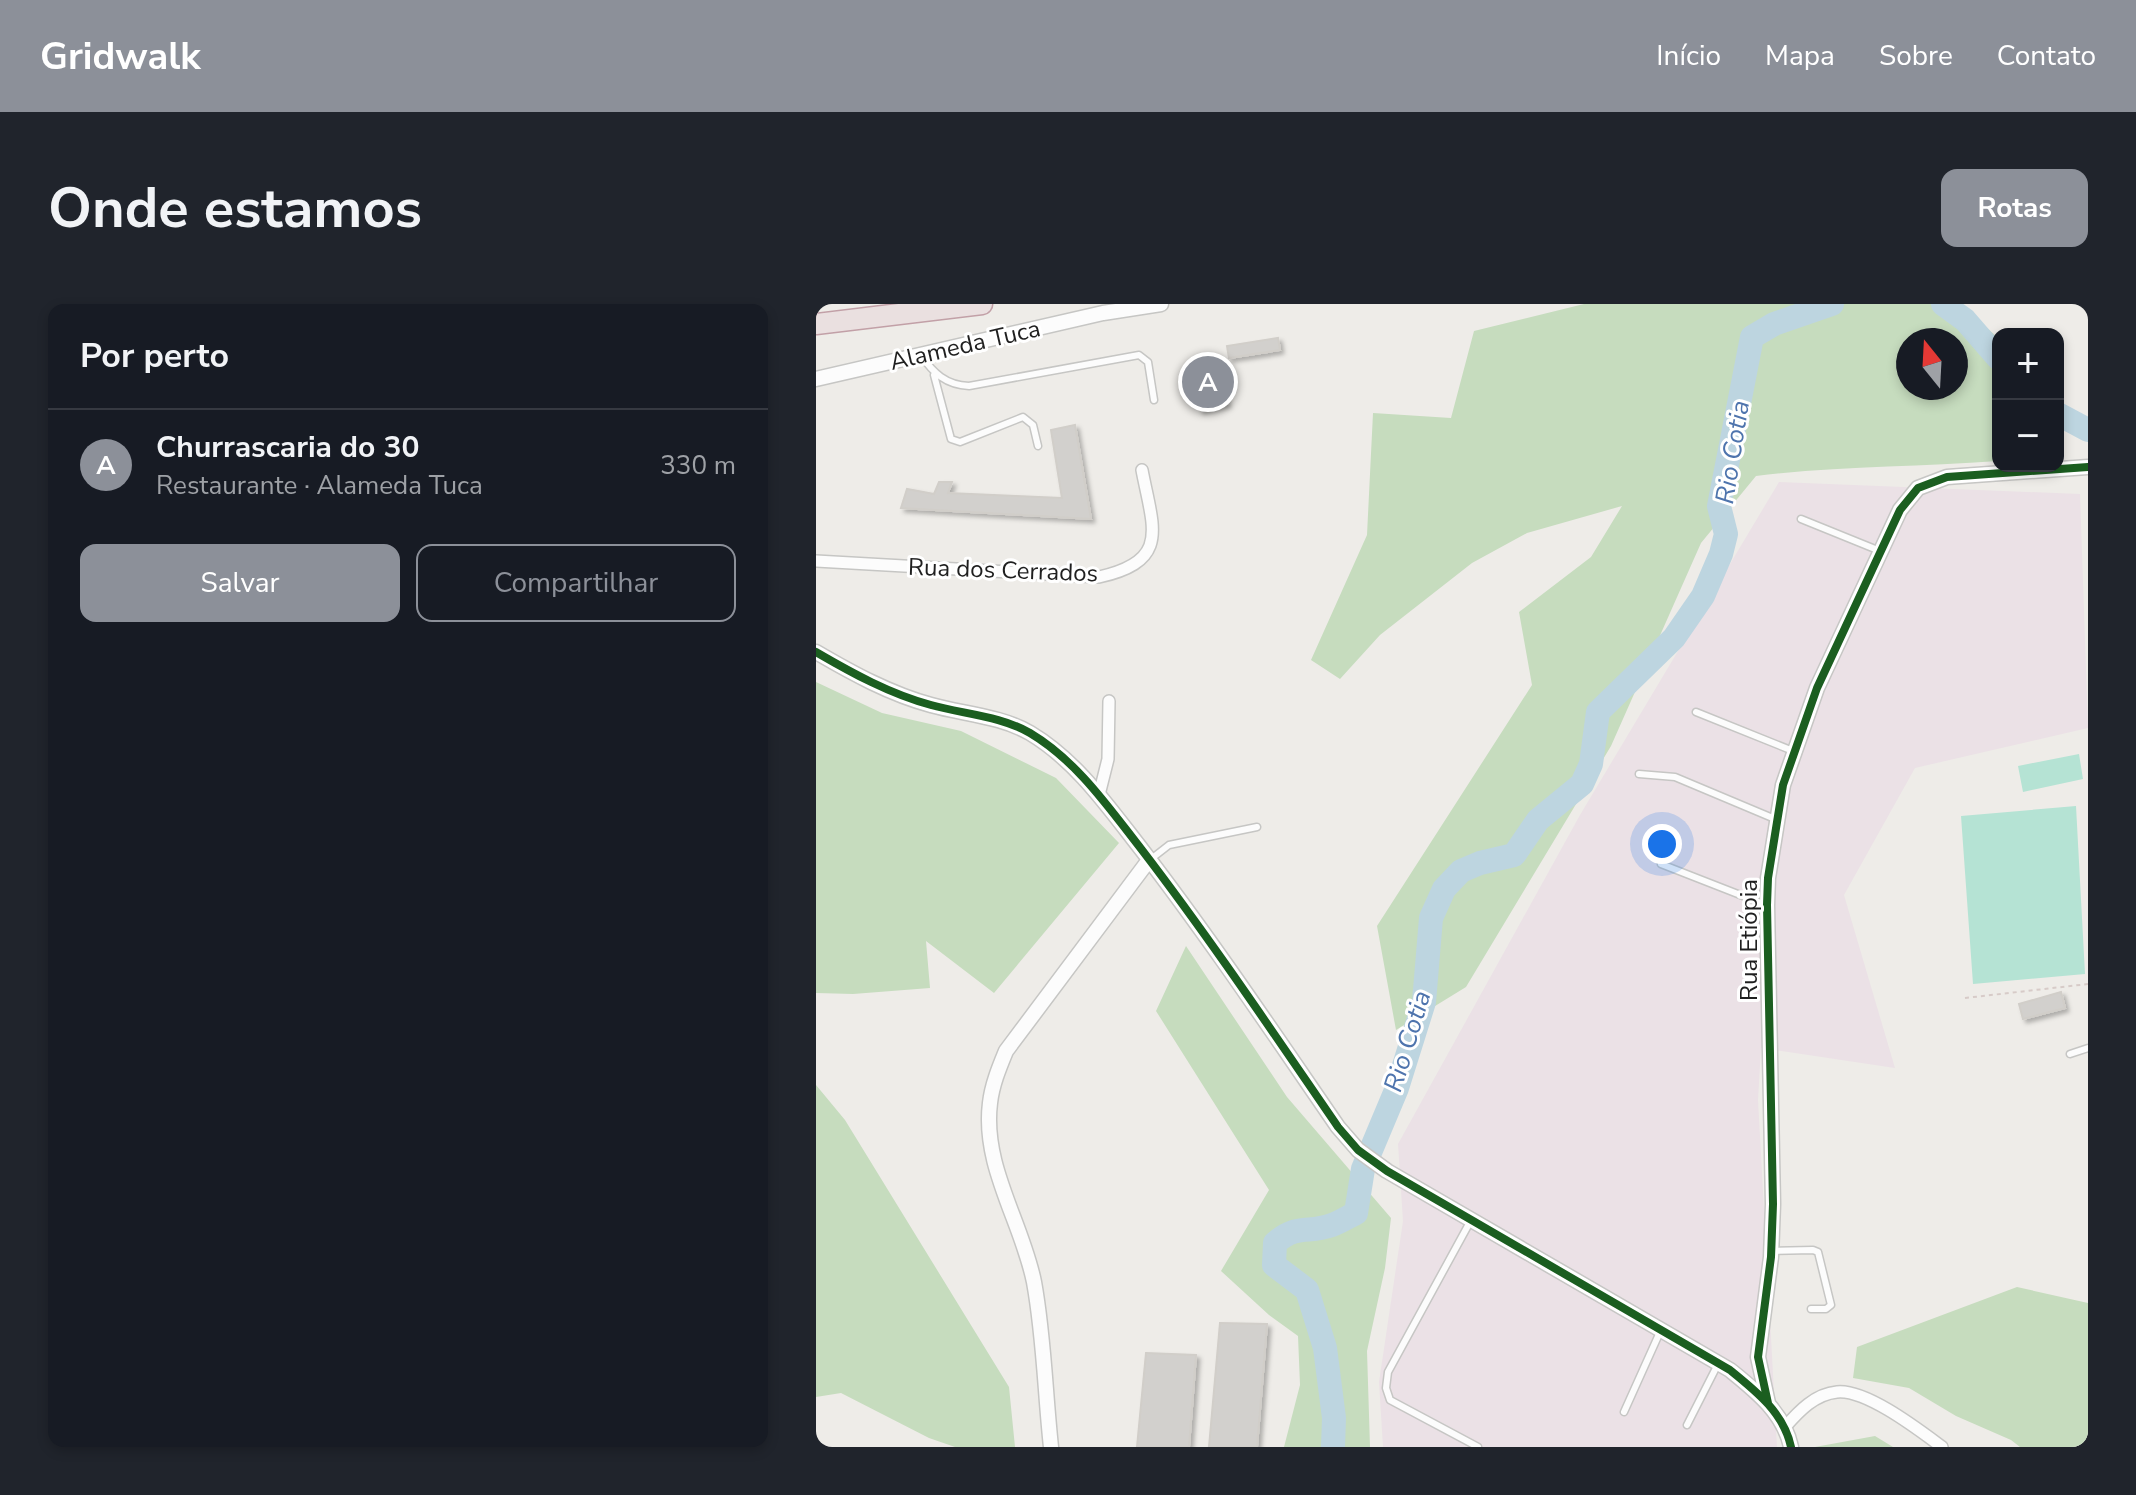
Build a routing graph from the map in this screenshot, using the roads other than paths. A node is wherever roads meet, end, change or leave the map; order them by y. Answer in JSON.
{"nodes":[{"id":1,"x":982,"y":304,"type":"edge"},
{"id":2,"x":1161,"y":304,"type":"edge"},
{"id":3,"x":816,"y":324,"type":"edge"},
{"id":4,"x":921,"y":355,"type":"junction"},
{"id":5,"x":934,"y":374,"type":"junction"},
{"id":6,"x":816,"y":379,"type":"edge"},
{"id":7,"x":1154,"y":400,"type":"dead end"},
{"id":8,"x":1038,"y":446,"type":"dead end"},
{"id":9,"x":2088,"y":467,"type":"edge"},
{"id":10,"x":1142,"y":470,"type":"dead end"},
{"id":11,"x":1801,"y":519,"type":"dead end"},
{"id":12,"x":1881,"y":551,"type":"junction"},
{"id":13,"x":816,"y":561,"type":"edge"},
{"id":14,"x":816,"y":652,"type":"edge"},
{"id":15,"x":1109,"y":701,"type":"dead end"},
{"id":16,"x":1696,"y":712,"type":"dead end"},
{"id":17,"x":1795,"y":751,"type":"junction"},
{"id":18,"x":1639,"y":774,"type":"dead end"},
{"id":19,"x":1099,"y":795,"type":"junction"},
{"id":20,"x":1777,"y":820,"type":"junction"},
{"id":21,"x":1257,"y":827,"type":"dead end"},
{"id":22,"x":1149,"y":860,"type":"junction"},
{"id":23,"x":1661,"y":864,"type":"dead end"},
{"id":24,"x":1767,"y":905,"type":"junction"},
{"id":25,"x":2088,"y":1048,"type":"edge"},
{"id":26,"x":2070,"y":1054,"type":"dead end"},
{"id":27,"x":1471,"y":1220,"type":"junction"},
{"id":28,"x":1771,"y":1251,"type":"junction"},
{"id":29,"x":1811,"y":1309,"type":"dead end"},
{"id":30,"x":1661,"y":1330,"type":"junction"},
{"id":31,"x":1758,"y":1357,"type":"junction"},
{"id":32,"x":1724,"y":1367,"type":"junction"},
{"id":33,"x":1768,"y":1403,"type":"junction"},
{"id":34,"x":1624,"y":1412,"type":"dead end"},
{"id":35,"x":1687,"y":1425,"type":"dead end"},
{"id":36,"x":1785,"y":1427,"type":"junction"},
{"id":37,"x":1051,"y":1447,"type":"edge"},
{"id":38,"x":1478,"y":1447,"type":"edge"},
{"id":39,"x":1791,"y":1447,"type":"edge"},
{"id":40,"x":1942,"y":1447,"type":"edge"}],
"edges":[{"from":1,"to":3,"type":"highway"},
{"from":2,"to":4,"type":"street","name":"Alameda Tuca"},
{"from":4,"to":5,"type":"lane"},
{"from":4,"to":6,"type":"street","name":"Alameda Tuca"},
{"from":5,"to":7,"type":"lane"},
{"from":5,"to":8,"type":"lane"},
{"from":9,"to":12,"type":"street","name":"Rua Etiópia"},
{"from":10,"to":13,"type":"street","name":"Rua dos Cerrados"},
{"from":11,"to":12,"type":"lane"},
{"from":12,"to":17,"type":"street","name":"Rua Etiópia"},
{"from":14,"to":19,"type":"street"},
{"from":15,"to":19,"type":"street"},
{"from":16,"to":17,"type":"lane"},
{"from":17,"to":20,"type":"street","name":"Rua Etiópia"},
{"from":18,"to":20,"type":"lane"},
{"from":19,"to":22,"type":"street"},
{"from":20,"to":24,"type":"street","name":"Rua Etiópia"},
{"from":21,"to":22,"type":"lane"},
{"from":22,"to":27,"type":"street"},
{"from":22,"to":37,"type":"street"},
{"from":23,"to":24,"type":"lane"},
{"from":24,"to":28,"type":"street","name":"Rua Etiópia"},
{"from":25,"to":26,"type":"lane"},
{"from":27,"to":30,"type":"street"},
{"from":27,"to":38,"type":"lane"},
{"from":28,"to":29,"type":"lane"},
{"from":28,"to":31,"type":"street","name":"Rua Etiópia"},
{"from":30,"to":32,"type":"street"},
{"from":30,"to":34,"type":"lane"},
{"from":31,"to":32,"type":"street"},
{"from":31,"to":33,"type":"street","name":"Rua Etiópia"},
{"from":32,"to":33,"type":"street"},
{"from":32,"to":35,"type":"lane"},
{"from":33,"to":36,"type":"street"},
{"from":36,"to":39,"type":"street"},
{"from":36,"to":40,"type":"street"}]}
